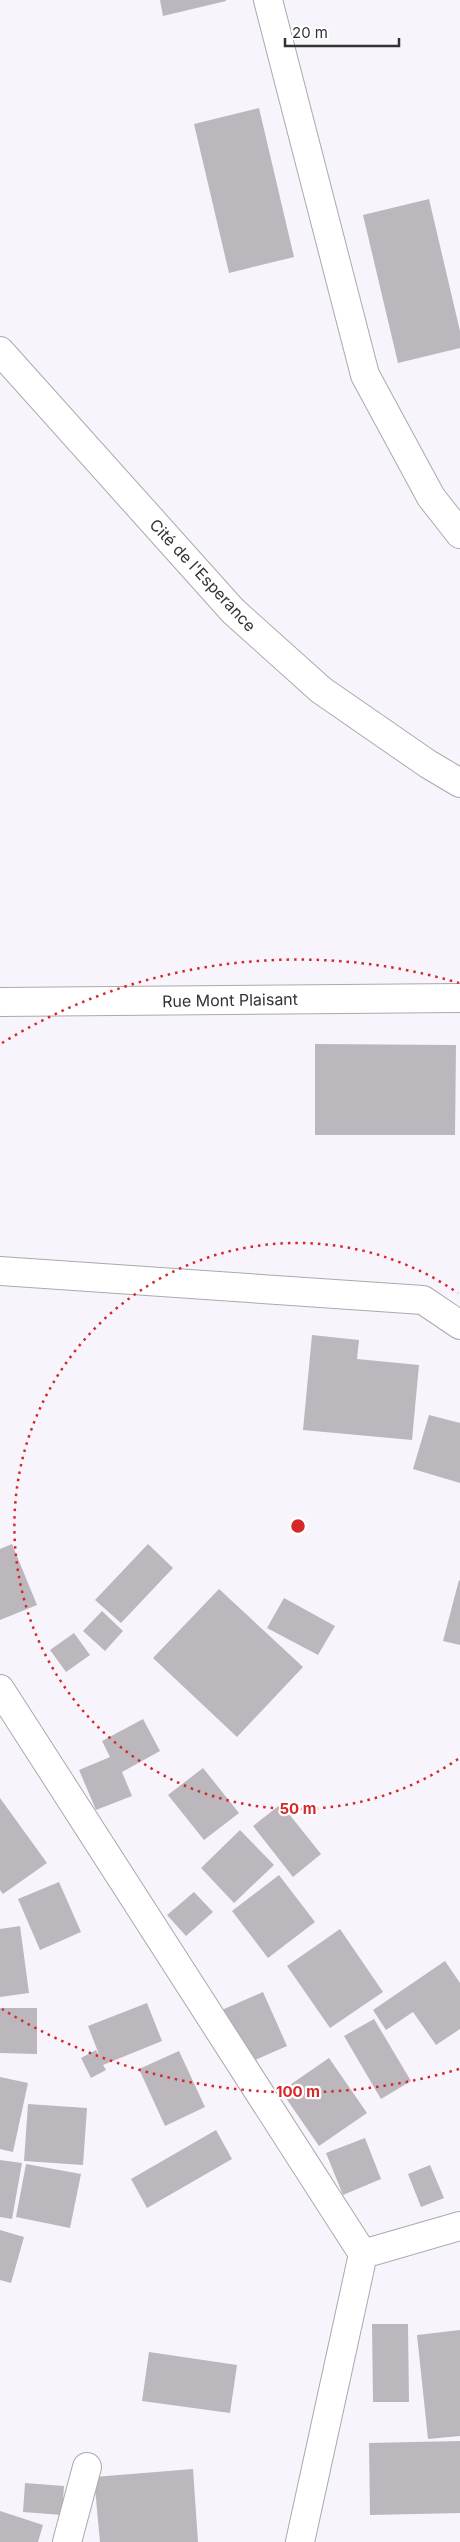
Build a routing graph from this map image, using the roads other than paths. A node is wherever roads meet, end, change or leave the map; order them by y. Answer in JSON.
{"nodes":[{"id":1,"x":268,"y":0,"type":"edge"},
{"id":2,"x":0,"y":350,"type":"edge"},
{"id":3,"x":460,"y":534,"type":"edge"},
{"id":4,"x":460,"y":783,"type":"edge"},
{"id":5,"x":460,"y":998,"type":"edge"},
{"id":6,"x":0,"y":1002,"type":"edge"},
{"id":7,"x":0,"y":1271,"type":"edge"},
{"id":8,"x":460,"y":1325,"type":"edge"},
{"id":9,"x":0,"y":1689,"type":"edge"},
{"id":10,"x":460,"y":2226,"type":"edge"},
{"id":11,"x":363,"y":2254,"type":"junction"},
{"id":12,"x":87,"y":2467,"type":"dead end"},
{"id":13,"x":67,"y":2542,"type":"edge"},
{"id":14,"x":300,"y":2542,"type":"edge"}],
"edges":[{"from":1,"to":3,"type":"street"},
{"from":2,"to":4,"type":"street","name":"Cité de l'Esperance"},
{"from":5,"to":6,"type":"street","name":"Rue Mont Plaisant"},
{"from":7,"to":8,"type":"street"},
{"from":9,"to":11,"type":"street"},
{"from":10,"to":11,"type":"street"},
{"from":11,"to":14,"type":"street"},
{"from":12,"to":13,"type":"street"}]}
